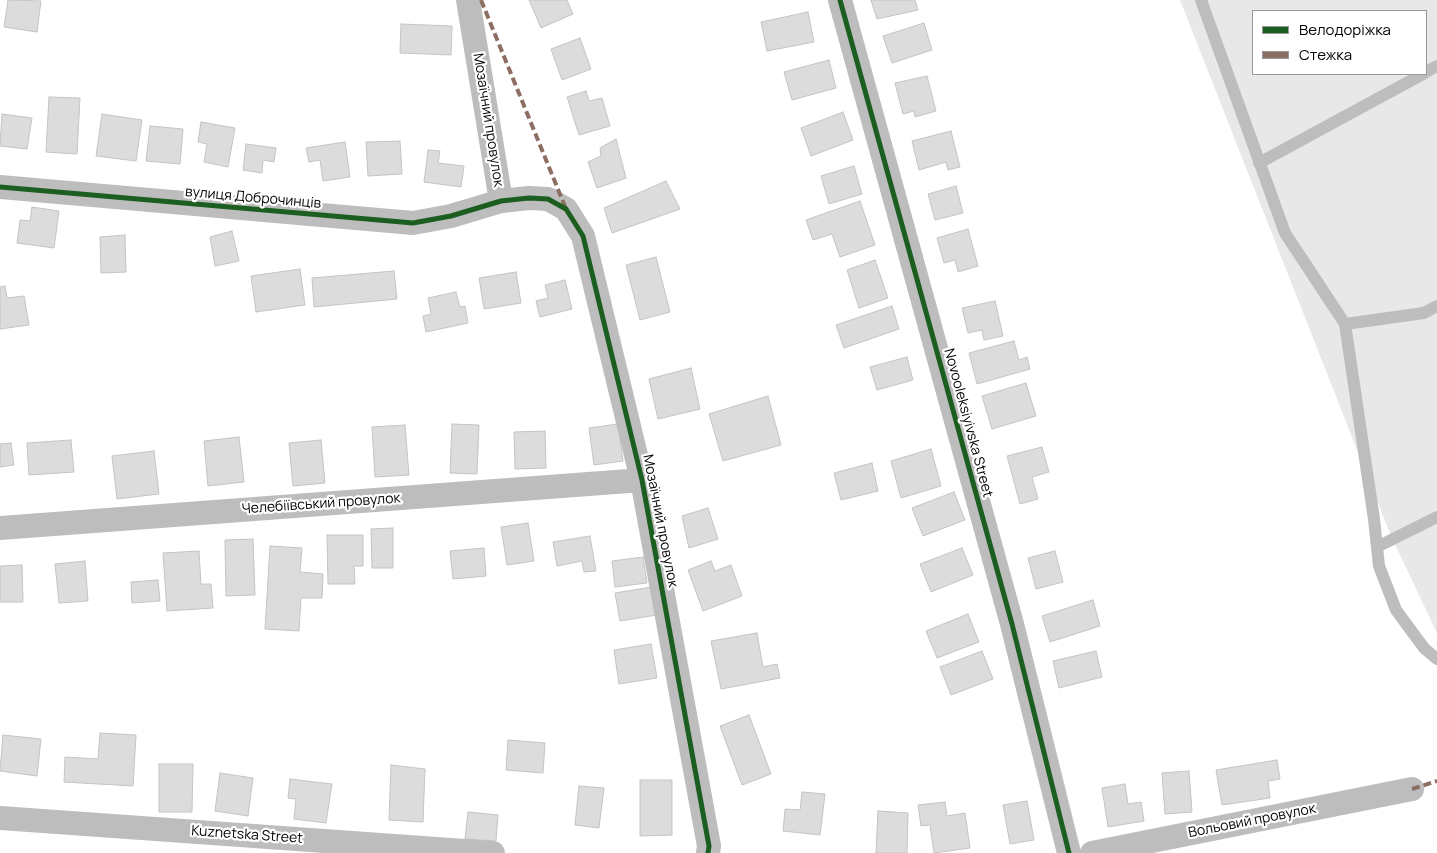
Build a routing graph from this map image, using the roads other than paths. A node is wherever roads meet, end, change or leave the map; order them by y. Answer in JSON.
{"nodes":[{"id":1,"x":468,"y":0,"type":"edge"},
{"id":2,"x":840,"y":0,"type":"edge"},
{"id":3,"x":1201,"y":0,"type":"edge"},
{"id":4,"x":1420,"y":75,"type":"edge"},
{"id":5,"x":1259,"y":163,"type":"junction"},
{"id":6,"x":0,"y":188,"type":"edge"},
{"id":7,"x":501,"y":201,"type":"junction"},
{"id":8,"x":1437,"y":306,"type":"edge"},
{"id":9,"x":1344,"y":324,"type":"junction"},
{"id":10,"x":642,"y":480,"type":"junction"},
{"id":11,"x":1437,"y":517,"type":"edge"},
{"id":12,"x":0,"y":528,"type":"edge"},
{"id":13,"x":1377,"y":548,"type":"junction"},
{"id":14,"x":1437,"y":659,"type":"edge"},
{"id":15,"x":1412,"y":789,"type":"dead end"},
{"id":16,"x":0,"y":818,"type":"edge"},
{"id":17,"x":493,"y":853,"type":"edge"},
{"id":18,"x":708,"y":853,"type":"edge"},
{"id":19,"x":1069,"y":853,"type":"edge"},
{"id":20,"x":1092,"y":853,"type":"edge"}],
"edges":[{"from":1,"to":7,"type":"street","name":"Мозаїчний провулок"},
{"from":2,"to":19,"type":"street","name":"Novooleksiyivska Street"},
{"from":3,"to":5,"type":"lane"},
{"from":4,"to":5,"type":"lane"},
{"from":5,"to":9,"type":"lane"},
{"from":6,"to":7,"type":"street","name":"вулиця Доброчинців"},
{"from":7,"to":10,"type":"street","name":"Мозаїчний провулок"},
{"from":8,"to":9,"type":"lane"},
{"from":9,"to":13,"type":"lane"},
{"from":10,"to":12,"type":"street","name":"Челебіївський провулок"},
{"from":10,"to":18,"type":"street","name":"Мозаїчний провулок"},
{"from":11,"to":13,"type":"lane"},
{"from":13,"to":14,"type":"lane"},
{"from":15,"to":20,"type":"street","name":"Вольовий провулок"},
{"from":16,"to":17,"type":"street","name":"Kuznetska Street"}]}
